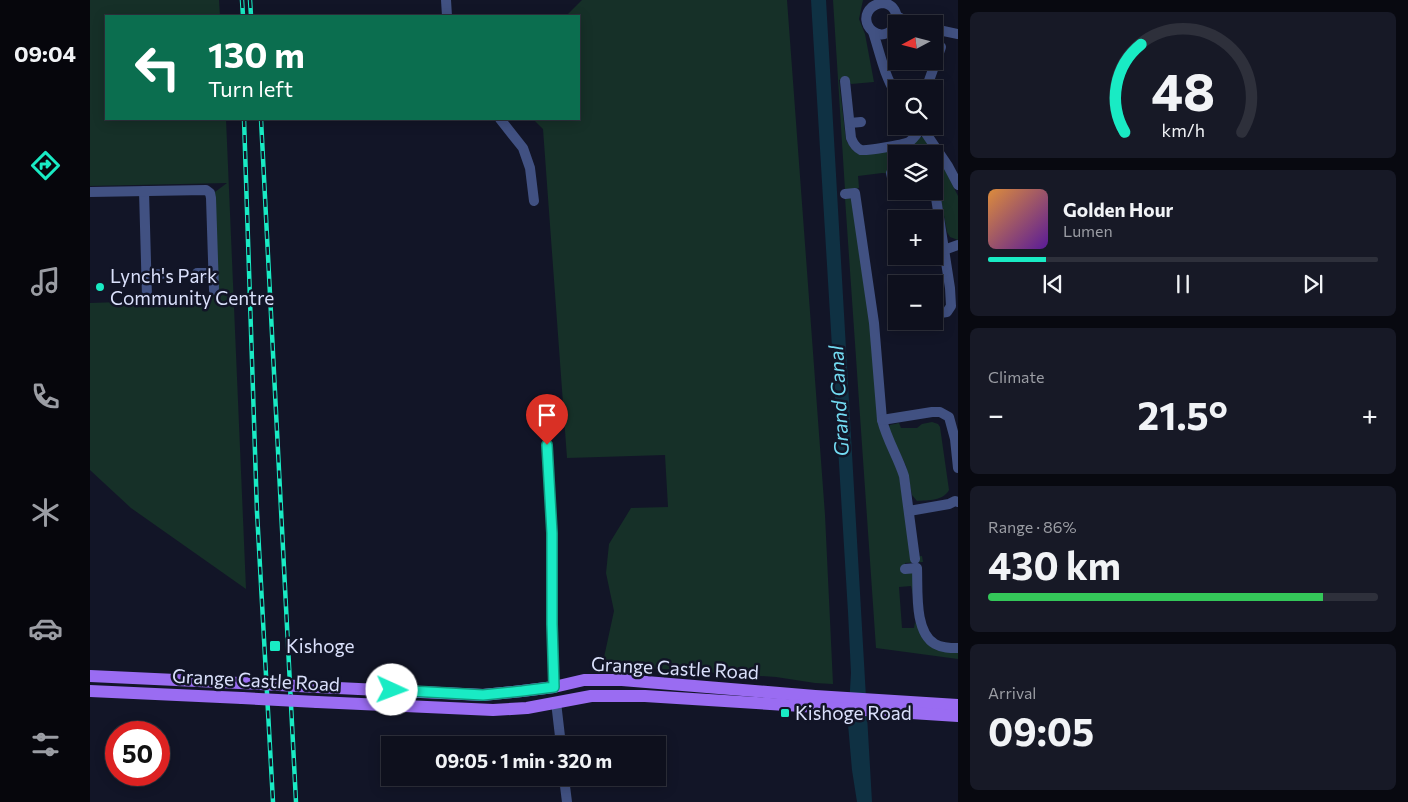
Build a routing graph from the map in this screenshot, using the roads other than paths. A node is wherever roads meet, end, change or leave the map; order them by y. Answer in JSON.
{"nodes":[{"id":1,"x":446,"y":0,"type":"edge"},
{"id":2,"x":874,"y":3,"type":"edge"},
{"id":3,"x":889,"y":3,"type":"edge"},
{"id":4,"x":447,"y":15,"type":"edge"},
{"id":5,"x":894,"y":15,"type":"edge"},
{"id":6,"x":873,"y":32,"type":"junction"},
{"id":7,"x":943,"y":32,"type":"edge"},
{"id":8,"x":888,"y":33,"type":"edge"},
{"id":9,"x":885,"y":34,"type":"junction"},
{"id":10,"x":958,"y":34,"type":"edge"},
{"id":11,"x":882,"y":59,"type":"junction"},
{"id":12,"x":888,"y":80,"type":"edge"},
{"id":13,"x":845,"y":81,"type":"dead end"},
{"id":14,"x":501,"y":120,"type":"edge"},
{"id":15,"x":861,"y":122,"type":"dead end"},
{"id":16,"x":850,"y":123,"type":"junction"},
{"id":17,"x":915,"y":135,"type":"edge"},
{"id":18,"x":928,"y":135,"type":"edge"},
{"id":19,"x":958,"y":185,"type":"edge"},
{"id":20,"x":144,"y":191,"type":"junction"},
{"id":21,"x":90,"y":192,"type":"edge"},
{"id":22,"x":845,"y":194,"type":"dead end"},
{"id":23,"x":936,"y":200,"type":"edge"},
{"id":24,"x":534,"y":201,"type":"dead end"},
{"id":25,"x":958,"y":246,"type":"edge"},
{"id":26,"x":944,"y":250,"type":"junction"},
{"id":27,"x":197,"y":273,"type":"dead end"},
{"id":28,"x":213,"y":273,"type":"junction"},
{"id":29,"x":162,"y":274,"type":"dead end"},
{"id":30,"x":146,"y":275,"type":"junction"},
{"id":31,"x":214,"y":290,"type":"dead end"},
{"id":32,"x":147,"y":297,"type":"dead end"},
{"id":33,"x":943,"y":313,"type":"edge"},
{"id":34,"x":882,"y":420,"type":"junction"},
{"id":35,"x":956,"y":439,"type":"edge"},
{"id":36,"x":547,"y":445,"type":"dead end"},
{"id":37,"x":958,"y":468,"type":"edge"},
{"id":38,"x":957,"y":500,"type":"edge"},
{"id":39,"x":909,"y":510,"type":"junction"},
{"id":40,"x":915,"y":559,"type":"dead end"},
{"id":41,"x":905,"y":569,"type":"dead end"},
{"id":42,"x":958,"y":648,"type":"edge"},
{"id":43,"x":90,"y":676,"type":"edge"},
{"id":44,"x":554,"y":687,"type":"junction"},
{"id":45,"x":90,"y":691,"type":"edge"},
{"id":46,"x":816,"y":701,"type":"junction"},
{"id":47,"x":556,"y":702,"type":"junction"},
{"id":48,"x":958,"y":705,"type":"edge"},
{"id":49,"x":893,"y":706,"type":"junction"},
{"id":50,"x":958,"y":716,"type":"edge"},
{"id":51,"x":560,"y":736,"type":"edge"},
{"id":52,"x":565,"y":786,"type":"edge"},
{"id":53,"x":567,"y":802,"type":"edge"}],
"edges":[{"from":1,"to":4,"type":"street"},
{"from":2,"to":3,"type":"street"},
{"from":2,"to":6,"type":"street"},
{"from":3,"to":5,"type":"street"},
{"from":6,"to":9,"type":"street"},
{"from":6,"to":11,"type":"street"},
{"from":7,"to":10,"type":"street"},
{"from":8,"to":9,"type":"street"},
{"from":9,"to":11,"type":"street"},
{"from":11,"to":12,"type":"street"},
{"from":13,"to":16,"type":"street"},
{"from":14,"to":24,"type":"street"},
{"from":15,"to":16,"type":"street"},
{"from":16,"to":17,"type":"street"},
{"from":18,"to":19,"type":"street"},
{"from":20,"to":21,"type":"street"},
{"from":20,"to":28,"type":"street"},
{"from":20,"to":30,"type":"street"},
{"from":22,"to":34,"type":"street"},
{"from":23,"to":26,"type":"street"},
{"from":25,"to":26,"type":"street"},
{"from":26,"to":33,"type":"street"},
{"from":27,"to":28,"type":"street"},
{"from":28,"to":31,"type":"street"},
{"from":29,"to":30,"type":"street"},
{"from":30,"to":32,"type":"street"},
{"from":34,"to":35,"type":"street"},
{"from":34,"to":39,"type":"street"},
{"from":35,"to":37,"type":"street"},
{"from":36,"to":44,"type":"street"},
{"from":38,"to":39,"type":"street"},
{"from":39,"to":40,"type":"street"},
{"from":41,"to":42,"type":"street"},
{"from":43,"to":44,"type":"main road","name":"Grange Castle Road","bridge":true},
{"from":44,"to":46,"type":"main road","name":"Grange Castle Road"},
{"from":45,"to":47,"type":"main road","name":"Grange Castle Road","bridge":true},
{"from":46,"to":47,"type":"main road","name":"Grange Castle Road"},
{"from":46,"to":49,"type":"main road","name":"Grange Castle Road"},
{"from":47,"to":51,"type":"street"},
{"from":48,"to":49,"type":"main road","name":"Grange Castle Road"},
{"from":49,"to":50,"type":"main road","name":"Grange Castle Road"},
{"from":52,"to":53,"type":"street"}]}
